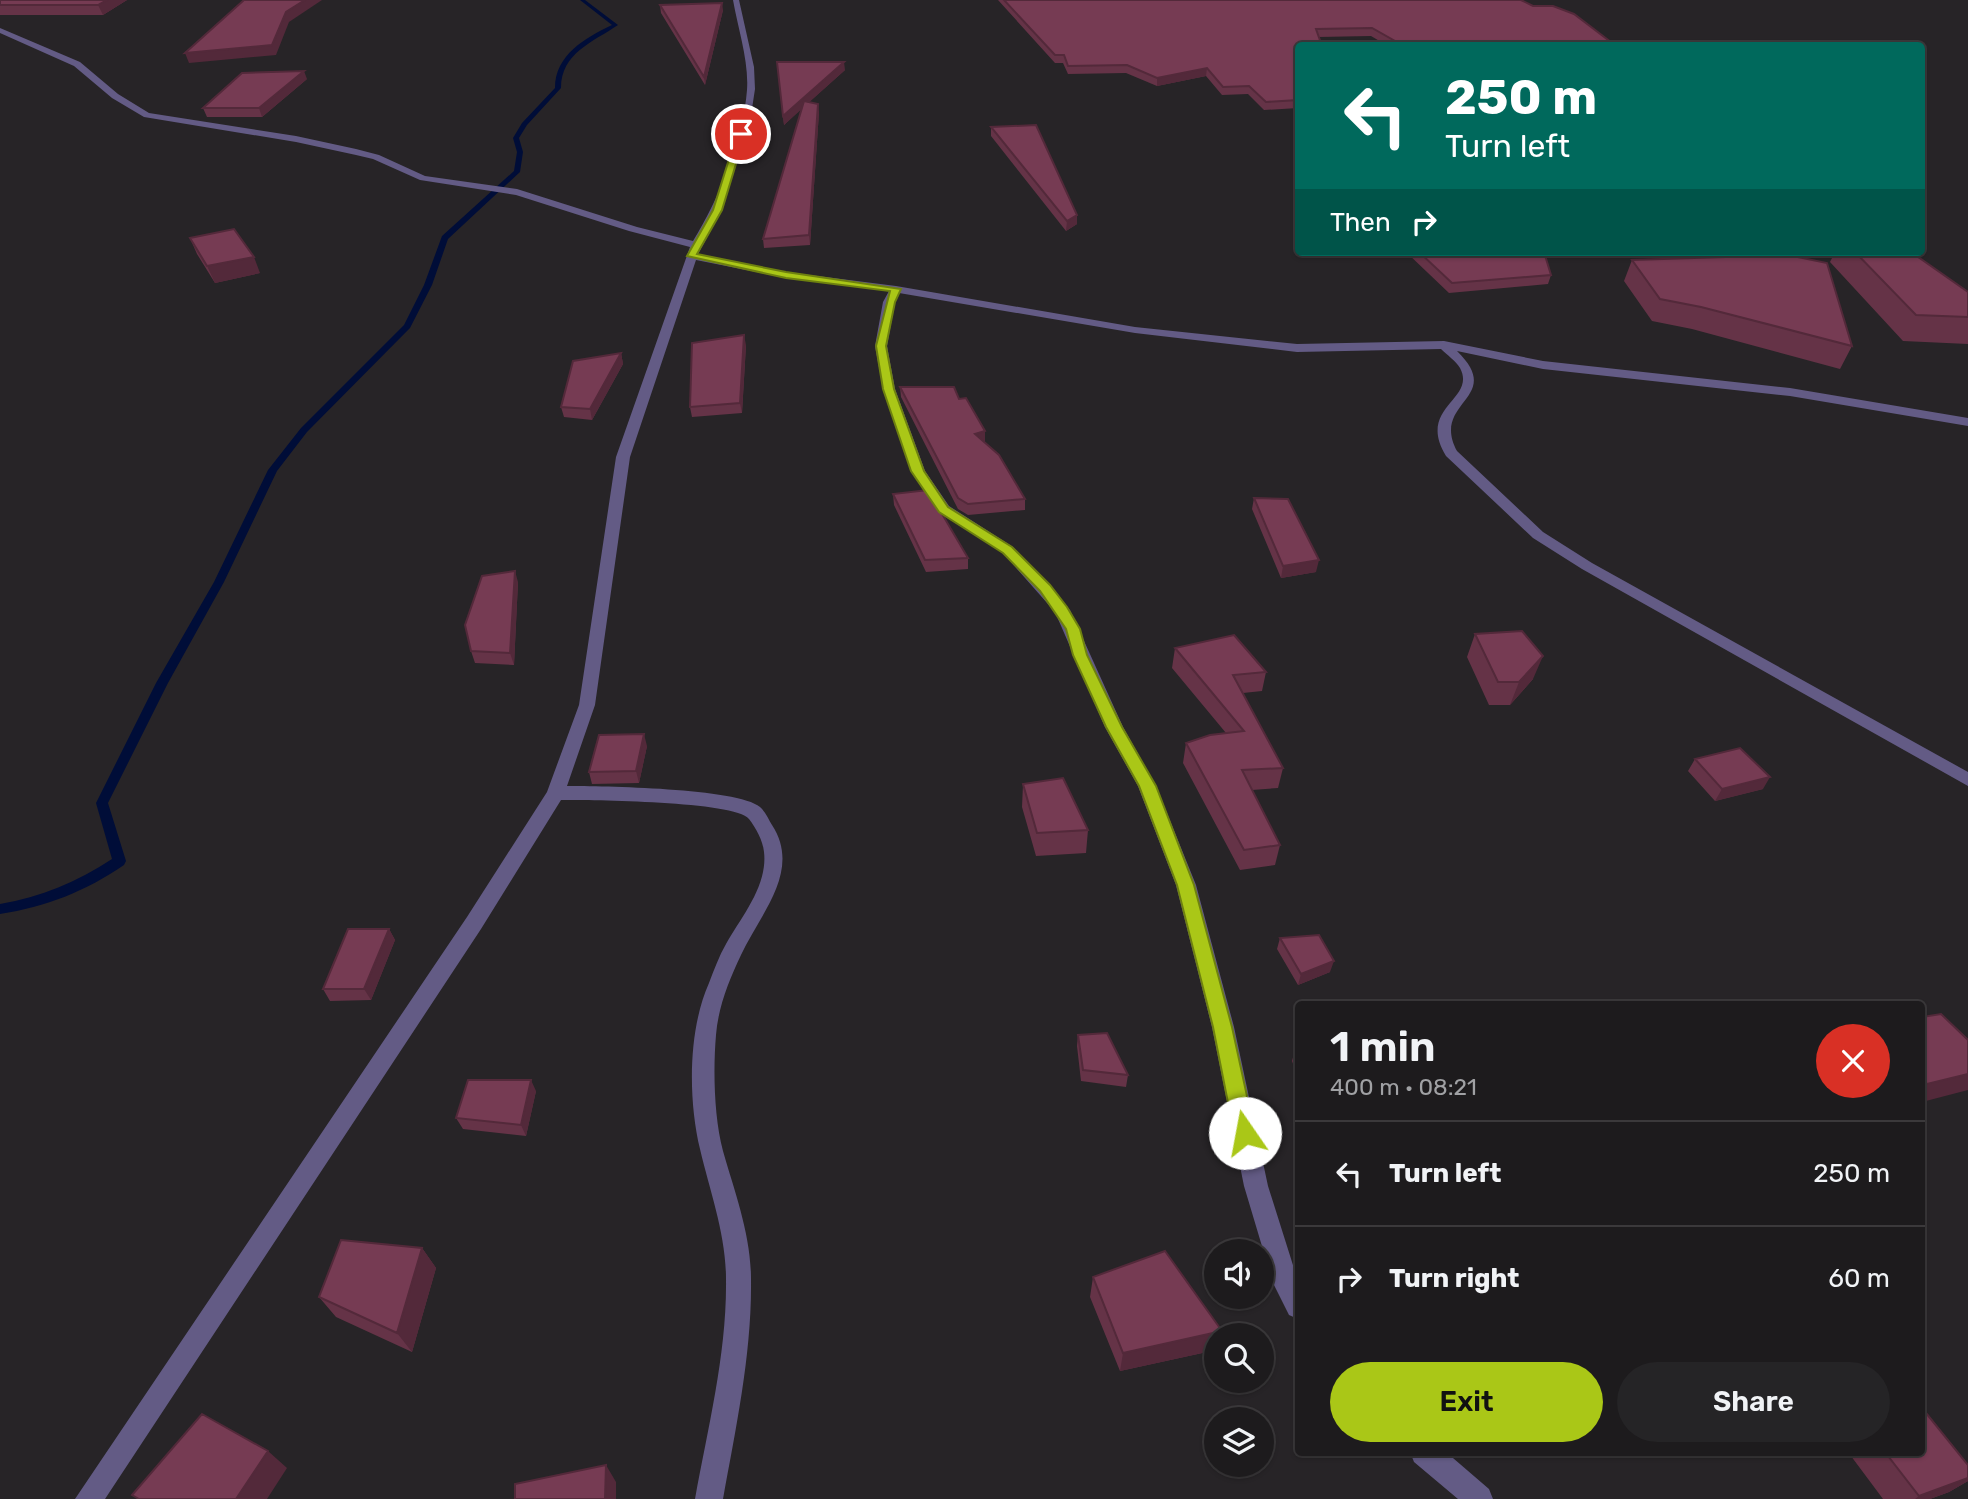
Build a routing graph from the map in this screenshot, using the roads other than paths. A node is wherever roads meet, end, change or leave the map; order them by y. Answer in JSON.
{"nodes":[{"id":1,"x":736,"y":0,"type":"edge"},
{"id":2,"x":0,"y":30,"type":"edge"},
{"id":3,"x":694,"y":250,"type":"junction"},
{"id":4,"x":896,"y":289,"type":"junction"},
{"id":5,"x":1444,"y":345,"type":"junction"},
{"id":6,"x":1968,"y":422,"type":"edge"},
{"id":7,"x":1968,"y":780,"type":"edge"},
{"id":8,"x":556,"y":793,"type":"junction"},
{"id":9,"x":1295,"y":1300,"type":"edge"},
{"id":10,"x":1429,"y":1456,"type":"edge"},
{"id":11,"x":89,"y":1499,"type":"edge"},
{"id":12,"x":709,"y":1499,"type":"edge"},
{"id":13,"x":1479,"y":1499,"type":"edge"}],
"edges":[{"from":1,"to":3,"type":"street"},
{"from":2,"to":3,"type":"street"},
{"from":3,"to":4,"type":"street"},
{"from":3,"to":8,"type":"street"},
{"from":4,"to":5,"type":"street"},
{"from":4,"to":9,"type":"street"},
{"from":5,"to":6,"type":"street"},
{"from":5,"to":7,"type":"street"},
{"from":8,"to":11,"type":"street"},
{"from":8,"to":12,"type":"street"},
{"from":10,"to":13,"type":"street"}]}
